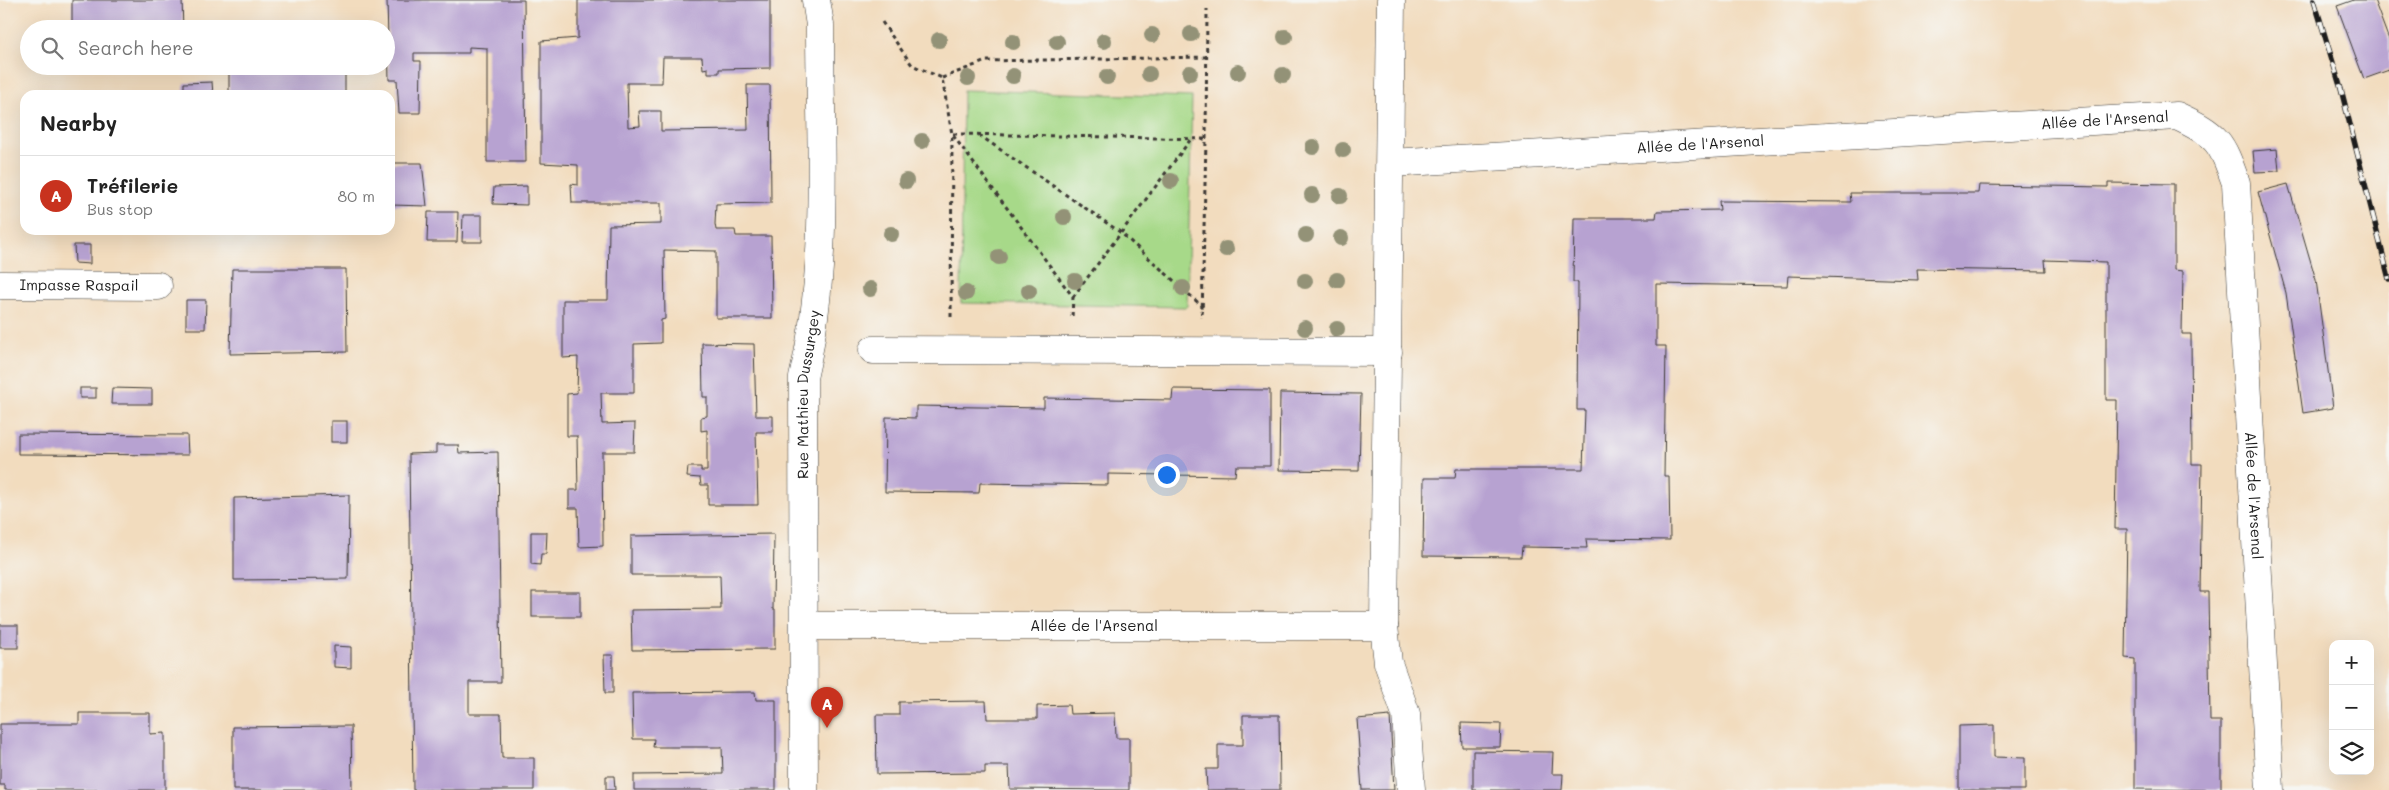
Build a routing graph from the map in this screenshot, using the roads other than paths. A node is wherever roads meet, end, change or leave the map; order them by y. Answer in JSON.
{"nodes":[{"id":1,"x":816,"y":0,"type":"edge"},
{"id":2,"x":1391,"y":0,"type":"edge"},
{"id":3,"x":1391,"y":163,"type":"junction"},
{"id":4,"x":0,"y":285,"type":"edge"},
{"id":5,"x":158,"y":286,"type":"dead end"},
{"id":6,"x":873,"y":350,"type":"dead end"},
{"id":7,"x":1388,"y":352,"type":"junction"},
{"id":8,"x":804,"y":626,"type":"junction"},
{"id":9,"x":1384,"y":626,"type":"junction"},
{"id":10,"x":804,"y":790,"type":"edge"},
{"id":11,"x":1411,"y":790,"type":"edge"},
{"id":12,"x":2270,"y":790,"type":"edge"}],
"edges":[{"from":1,"to":8,"type":"street","name":"Rue Mathieu Dussurgey"},
{"from":2,"to":3,"type":"street"},
{"from":3,"to":7,"type":"street"},
{"from":3,"to":12,"type":"street","name":"Allée de l'Arsenal"},
{"from":4,"to":5,"type":"street","name":"Impasse Raspail"},
{"from":6,"to":7,"type":"street"},
{"from":7,"to":9,"type":"street"},
{"from":8,"to":9,"type":"street","name":"Allée de l'Arsenal"},
{"from":8,"to":10,"type":"street","name":"Rue Mathieu Dussurgey"},
{"from":9,"to":11,"type":"street"}]}
